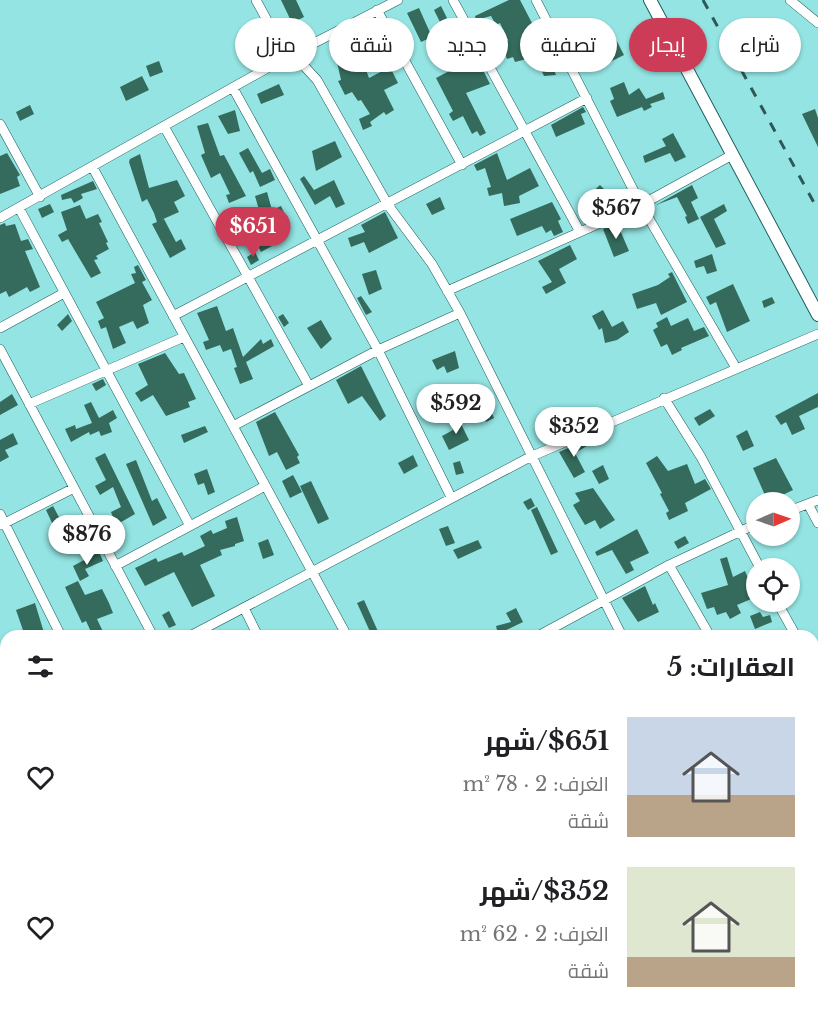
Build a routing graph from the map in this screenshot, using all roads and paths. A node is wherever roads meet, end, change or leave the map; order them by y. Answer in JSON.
{"nodes":[{"id":1,"x":256,"y":0,"type":"edge"},
{"id":2,"x":398,"y":0,"type":"edge"},
{"id":3,"x":453,"y":0,"type":"edge"},
{"id":4,"x":537,"y":0,"type":"edge"},
{"id":5,"x":650,"y":0,"type":"edge"},
{"id":6,"x":790,"y":0,"type":"edge"},
{"id":7,"x":377,"y":10,"type":"junction"},
{"id":8,"x":266,"y":18,"type":"edge"},
{"id":9,"x":818,"y":23,"type":"edge"},
{"id":10,"x":317,"y":42,"type":"edge"},
{"id":11,"x":262,"y":72,"type":"edge"},
{"id":12,"x":310,"y":72,"type":"edge"},
{"id":13,"x":234,"y":88,"type":"junction"},
{"id":14,"x":587,"y":98,"type":"junction"},
{"id":15,"x":0,"y":124,"type":"edge"},
{"id":16,"x":165,"y":128,"type":"junction"},
{"id":17,"x":525,"y":131,"type":"junction"},
{"id":18,"x":732,"y":155,"type":"junction"},
{"id":19,"x":462,"y":165,"type":"junction"},
{"id":20,"x":93,"y":168,"type":"junction"},
{"id":21,"x":40,"y":197,"type":"junction"},
{"id":22,"x":388,"y":205,"type":"junction"},
{"id":23,"x":642,"y":205,"type":"junction"},
{"id":24,"x":19,"y":208,"type":"junction"},
{"id":25,"x":0,"y":218,"type":"edge"},
{"id":26,"x":580,"y":232,"type":"junction"},
{"id":27,"x":318,"y":240,"type":"junction"},
{"id":28,"x":248,"y":277,"type":"junction"},
{"id":29,"x":447,"y":291,"type":"junction"},
{"id":30,"x":64,"y":292,"type":"junction"},
{"id":31,"x":460,"y":313,"type":"junction"},
{"id":32,"x":818,"y":315,"type":"edge"},
{"id":33,"x":173,"y":316,"type":"junction"},
{"id":34,"x":0,"y":327,"type":"edge"},
{"id":35,"x":818,"y":334,"type":"edge"},
{"id":36,"x":184,"y":337,"type":"junction"},
{"id":37,"x":0,"y":349,"type":"edge"},
{"id":38,"x":378,"y":350,"type":"junction"},
{"id":39,"x":736,"y":368,"type":"junction"},
{"id":40,"x":106,"y":370,"type":"junction"},
{"id":41,"x":309,"y":386,"type":"junction"},
{"id":42,"x":664,"y":398,"type":"junction"},
{"id":43,"x":29,"y":404,"type":"junction"},
{"id":44,"x":233,"y":426,"type":"junction"},
{"id":45,"x":530,"y":457,"type":"junction"},
{"id":46,"x":265,"y":486,"type":"junction"},
{"id":47,"x":74,"y":488,"type":"junction"},
{"id":48,"x":451,"y":497,"type":"junction"},
{"id":49,"x":818,"y":500,"type":"edge"},
{"id":50,"x":808,"y":504,"type":"junction"},
{"id":51,"x":800,"y":507,"type":"edge"},
{"id":52,"x":2,"y":521,"type":"edge"},
{"id":53,"x":818,"y":523,"type":"edge"},
{"id":54,"x":190,"y":526,"type":"junction"},
{"id":55,"x":746,"y":528,"type":"edge"},
{"id":56,"x":741,"y":530,"type":"junction"},
{"id":57,"x":755,"y":558,"type":"edge"},
{"id":58,"x":115,"y":566,"type":"junction"},
{"id":59,"x":669,"y":566,"type":"junction"},
{"id":60,"x":312,"y":573,"type":"junction"},
{"id":61,"x":603,"y":601,"type":"junction"},
{"id":62,"x":244,"y":608,"type":"junction"},
{"id":63,"x":782,"y":612,"type":"edge"},
{"id":64,"x":59,"y":630,"type":"edge"},
{"id":65,"x":150,"y":630,"type":"edge"},
{"id":66,"x":202,"y":630,"type":"edge"},
{"id":67,"x":255,"y":630,"type":"edge"},
{"id":68,"x":344,"y":630,"type":"edge"},
{"id":69,"x":548,"y":630,"type":"edge"},
{"id":70,"x":619,"y":630,"type":"edge"},
{"id":71,"x":706,"y":630,"type":"edge"},
{"id":72,"x":792,"y":630,"type":"edge"}],
"edges":[{"from":1,"to":8,"type":"street"},
{"from":2,"to":7,"type":"street"},
{"from":3,"to":17,"type":"street"},
{"from":4,"to":14,"type":"street"},
{"from":5,"to":18,"type":"street"},
{"from":6,"to":9,"type":"street"},
{"from":7,"to":10,"type":"street"},
{"from":7,"to":19,"type":"street"},
{"from":11,"to":13,"type":"street"},
{"from":12,"to":22,"type":"street"},
{"from":13,"to":16,"type":"street"},
{"from":13,"to":27,"type":"street"},
{"from":14,"to":17,"type":"street"},
{"from":14,"to":23,"type":"street"},
{"from":15,"to":21,"type":"street"},
{"from":16,"to":20,"type":"street"},
{"from":16,"to":28,"type":"street"},
{"from":17,"to":19,"type":"street"},
{"from":17,"to":26,"type":"street"},
{"from":18,"to":23,"type":"street"},
{"from":18,"to":32,"type":"street"},
{"from":19,"to":22,"type":"street"},
{"from":20,"to":21,"type":"street"},
{"from":20,"to":33,"type":"street"},
{"from":21,"to":24,"type":"street"},
{"from":22,"to":27,"type":"street"},
{"from":22,"to":29,"type":"street"},
{"from":23,"to":26,"type":"street"},
{"from":23,"to":39,"type":"street"},
{"from":24,"to":25,"type":"street"},
{"from":24,"to":30,"type":"street"},
{"from":26,"to":29,"type":"street"},
{"from":27,"to":28,"type":"street"},
{"from":27,"to":38,"type":"street"},
{"from":28,"to":33,"type":"street"},
{"from":28,"to":41,"type":"street"},
{"from":29,"to":31,"type":"street"},
{"from":30,"to":34,"type":"street"},
{"from":30,"to":40,"type":"street"},
{"from":31,"to":38,"type":"street"},
{"from":31,"to":45,"type":"street"},
{"from":33,"to":36,"type":"street"},
{"from":35,"to":39,"type":"street"},
{"from":36,"to":40,"type":"street"},
{"from":36,"to":44,"type":"street"},
{"from":37,"to":43,"type":"street"},
{"from":38,"to":41,"type":"street"},
{"from":38,"to":48,"type":"street"},
{"from":39,"to":42,"type":"street"},
{"from":40,"to":43,"type":"street"},
{"from":40,"to":54,"type":"street"},
{"from":41,"to":44,"type":"street"},
{"from":42,"to":45,"type":"street"},
{"from":42,"to":56,"type":"street"},
{"from":43,"to":47,"type":"street"},
{"from":44,"to":46,"type":"street"},
{"from":45,"to":48,"type":"street"},
{"from":45,"to":61,"type":"street"},
{"from":46,"to":54,"type":"street"},
{"from":46,"to":60,"type":"street"},
{"from":47,"to":52,"type":"street"},
{"from":47,"to":58,"type":"street"},
{"from":48,"to":60,"type":"street"},
{"from":49,"to":50,"type":"street"},
{"from":50,"to":51,"type":"street"},
{"from":50,"to":53,"type":"street"},
{"from":52,"to":64,"type":"street"},
{"from":54,"to":58,"type":"street"},
{"from":55,"to":56,"type":"street"},
{"from":56,"to":57,"type":"street"},
{"from":56,"to":59,"type":"street"},
{"from":58,"to":65,"type":"street"},
{"from":59,"to":61,"type":"street"},
{"from":59,"to":71,"type":"street"},
{"from":60,"to":62,"type":"street"},
{"from":60,"to":68,"type":"street"},
{"from":61,"to":69,"type":"street"},
{"from":61,"to":70,"type":"street"},
{"from":62,"to":66,"type":"street"},
{"from":62,"to":67,"type":"street"},
{"from":63,"to":72,"type":"street"}]}
